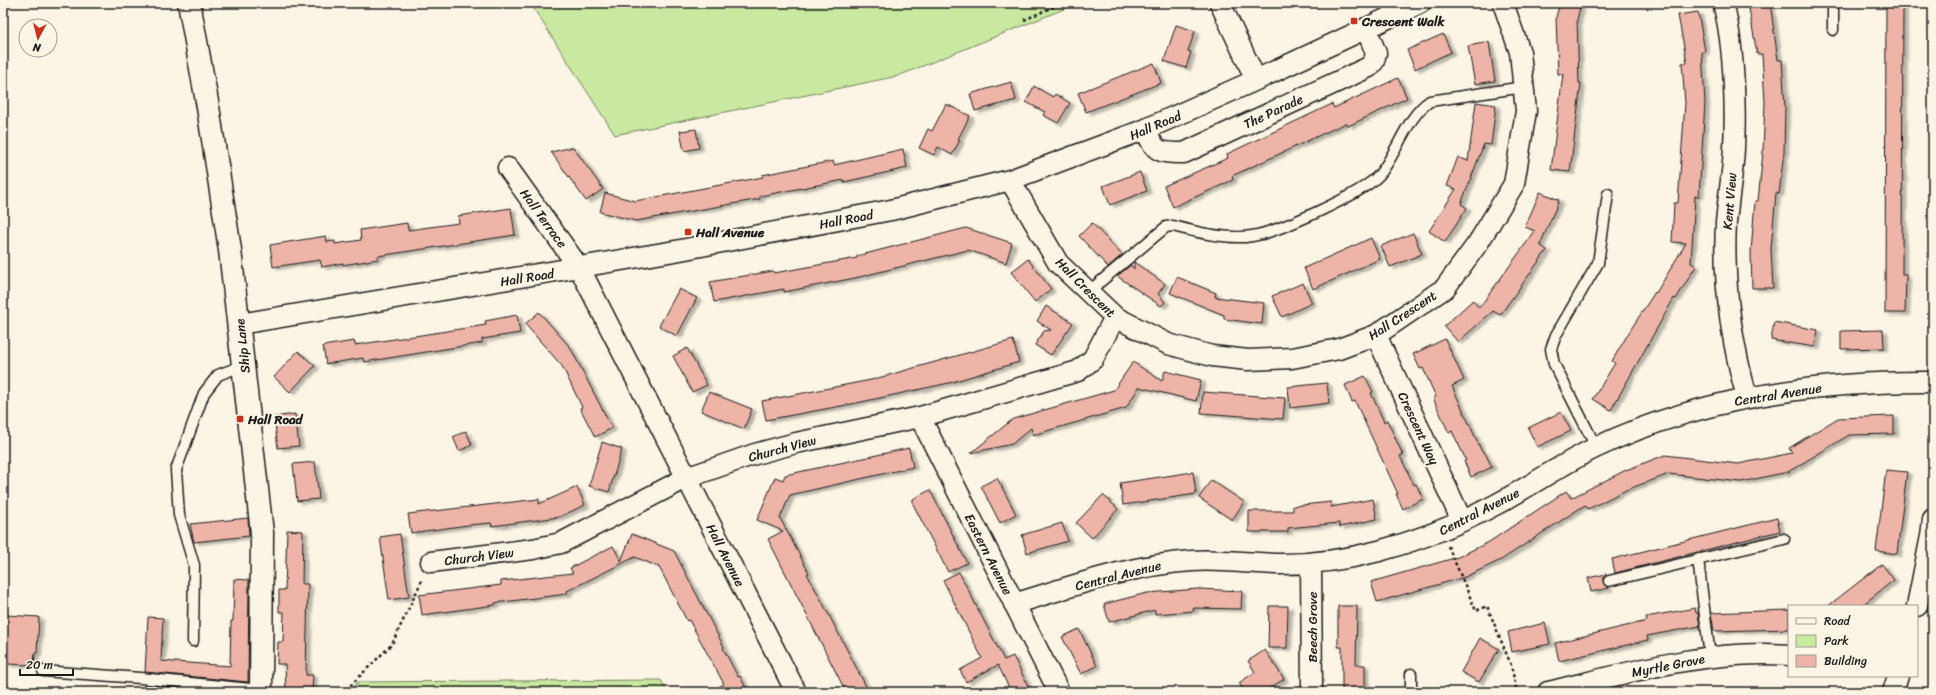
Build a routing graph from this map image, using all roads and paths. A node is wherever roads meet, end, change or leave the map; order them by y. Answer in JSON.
{"nodes":[{"id":1,"x":189,"y":3,"type":"edge"},
{"id":2,"x":1062,"y":3,"type":"edge"},
{"id":3,"x":1220,"y":3,"type":"edge"},
{"id":4,"x":1420,"y":3,"type":"edge"},
{"id":5,"x":1504,"y":3,"type":"edge"},
{"id":6,"x":1723,"y":3,"type":"edge"},
{"id":7,"x":1833,"y":3,"type":"edge"},
{"id":8,"x":1024,"y":20,"type":"dead end"},
{"id":9,"x":1366,"y":28,"type":"junction"},
{"id":10,"x":1833,"y":30,"type":"dead end"},
{"id":11,"x":1256,"y":80,"type":"junction"},
{"id":12,"x":1524,"y":87,"type":"junction"},
{"id":13,"x":1146,"y":129,"type":"junction"},
{"id":14,"x":508,"y":168,"type":"dead end"},
{"id":15,"x":1010,"y":180,"type":"junction"},
{"id":16,"x":1608,"y":194,"type":"dead end"},
{"id":17,"x":580,"y":268,"type":"junction"},
{"id":18,"x":1088,"y":292,"type":"junction"},
{"id":19,"x":1115,"y":317,"type":"junction"},
{"id":20,"x":239,"y":324,"type":"junction"},
{"id":21,"x":1376,"y":335,"type":"junction"},
{"id":22,"x":244,"y":365,"type":"junction"},
{"id":23,"x":1933,"y":382,"type":"edge"},
{"id":24,"x":1747,"y":397,"type":"junction"},
{"id":25,"x":920,"y":417,"type":"junction"},
{"id":26,"x":1596,"y":447,"type":"junction"},
{"id":27,"x":686,"y":478,"type":"junction"},
{"id":28,"x":1933,"y":519,"type":"edge"},
{"id":29,"x":1462,"y":521,"type":"junction"},
{"id":30,"x":1442,"y":531,"type":"junction"},
{"id":31,"x":1784,"y":538,"type":"dead end"},
{"id":32,"x":1698,"y":559,"type":"junction"},
{"id":33,"x":431,"y":562,"type":"joint"},
{"id":34,"x":1311,"y":563,"type":"junction"},
{"id":35,"x":1609,"y":581,"type":"dead end"},
{"id":36,"x":1014,"y":604,"type":"junction"},
{"id":37,"x":1917,"y":605,"type":"edge"},
{"id":38,"x":193,"y":641,"type":"dead end"},
{"id":39,"x":1788,"y":655,"type":"edge"},
{"id":40,"x":1710,"y":657,"type":"junction"},
{"id":41,"x":43,"y":671,"type":"dead end"},
{"id":42,"x":1411,"y":674,"type":"dead end"},
{"id":43,"x":1898,"y":677,"type":"edge"},
{"id":44,"x":261,"y":691,"type":"edge"},
{"id":45,"x":334,"y":692,"type":"edge"},
{"id":46,"x":796,"y":692,"type":"edge"},
{"id":47,"x":1059,"y":692,"type":"edge"},
{"id":48,"x":1312,"y":692,"type":"edge"},
{"id":49,"x":1411,"y":692,"type":"edge"},
{"id":50,"x":1517,"y":692,"type":"edge"},
{"id":51,"x":1548,"y":692,"type":"edge"},
{"id":52,"x":1893,"y":692,"type":"edge"}],
"edges":[{"from":1,"to":20,"type":"street","name":"Ship Lane"},
{"from":2,"to":8,"type":"path"},
{"from":3,"to":11,"type":"street"},
{"from":4,"to":9,"type":"street","name":"Hall Road"},
{"from":5,"to":12,"type":"street","name":"Hall Crescent"},
{"from":6,"to":24,"type":"street","name":"Kent View"},
{"from":7,"to":10,"type":"lane"},
{"from":9,"to":11,"type":"street","name":"Hall Road"},
{"from":9,"to":13,"type":"street","name":"The Parade"},
{"from":11,"to":13,"type":"street","name":"Hall Road"},
{"from":12,"to":18,"type":"lane"},
{"from":12,"to":21,"type":"street","name":"Hall Crescent"},
{"from":13,"to":15,"type":"street","name":"Hall Road"},
{"from":14,"to":17,"type":"street","name":"Hall Terrace"},
{"from":15,"to":17,"type":"street","name":"Hall Road"},
{"from":15,"to":18,"type":"street","name":"Hall Crescent"},
{"from":16,"to":26,"type":"lane"},
{"from":17,"to":20,"type":"street","name":"Hall Road"},
{"from":17,"to":27,"type":"street","name":"Hall Avenue"},
{"from":18,"to":19,"type":"street","name":"Hall Crescent"},
{"from":19,"to":21,"type":"street","name":"Hall Crescent"},
{"from":19,"to":25,"type":"street","name":"Church View"},
{"from":20,"to":22,"type":"street","name":"Ship Lane"},
{"from":21,"to":29,"type":"street","name":"Crescent Way"},
{"from":22,"to":38,"type":"lane"},
{"from":22,"to":44,"type":"street","name":"Ship Lane"},
{"from":23,"to":24,"type":"street","name":"Central Avenue"},
{"from":24,"to":26,"type":"street","name":"Central Avenue"},
{"from":25,"to":27,"type":"street","name":"Church View"},
{"from":25,"to":36,"type":"street","name":"Eastern Avenue"},
{"from":26,"to":29,"type":"street","name":"Central Avenue"},
{"from":27,"to":33,"type":"street","name":"Church View"},
{"from":27,"to":46,"type":"street","name":"Hall Avenue"},
{"from":28,"to":37,"type":"street"},
{"from":29,"to":30,"type":"street","name":"Central Avenue"},
{"from":30,"to":34,"type":"street","name":"Central Avenue"},
{"from":30,"to":50,"type":"path"},
{"from":31,"to":32,"type":"lane"},
{"from":32,"to":35,"type":"lane"},
{"from":32,"to":40,"type":"lane"},
{"from":33,"to":45,"type":"path"},
{"from":34,"to":36,"type":"street","name":"Central Avenue"},
{"from":34,"to":48,"type":"street","name":"Beech Grove"},
{"from":36,"to":47,"type":"street","name":"Eastern Avenue"},
{"from":39,"to":40,"type":"street","name":"Myrtle Grove"},
{"from":40,"to":51,"type":"street","name":"Myrtle Grove"},
{"from":41,"to":44,"type":"lane"},
{"from":42,"to":49,"type":"lane"},
{"from":43,"to":52,"type":"street"}]}
